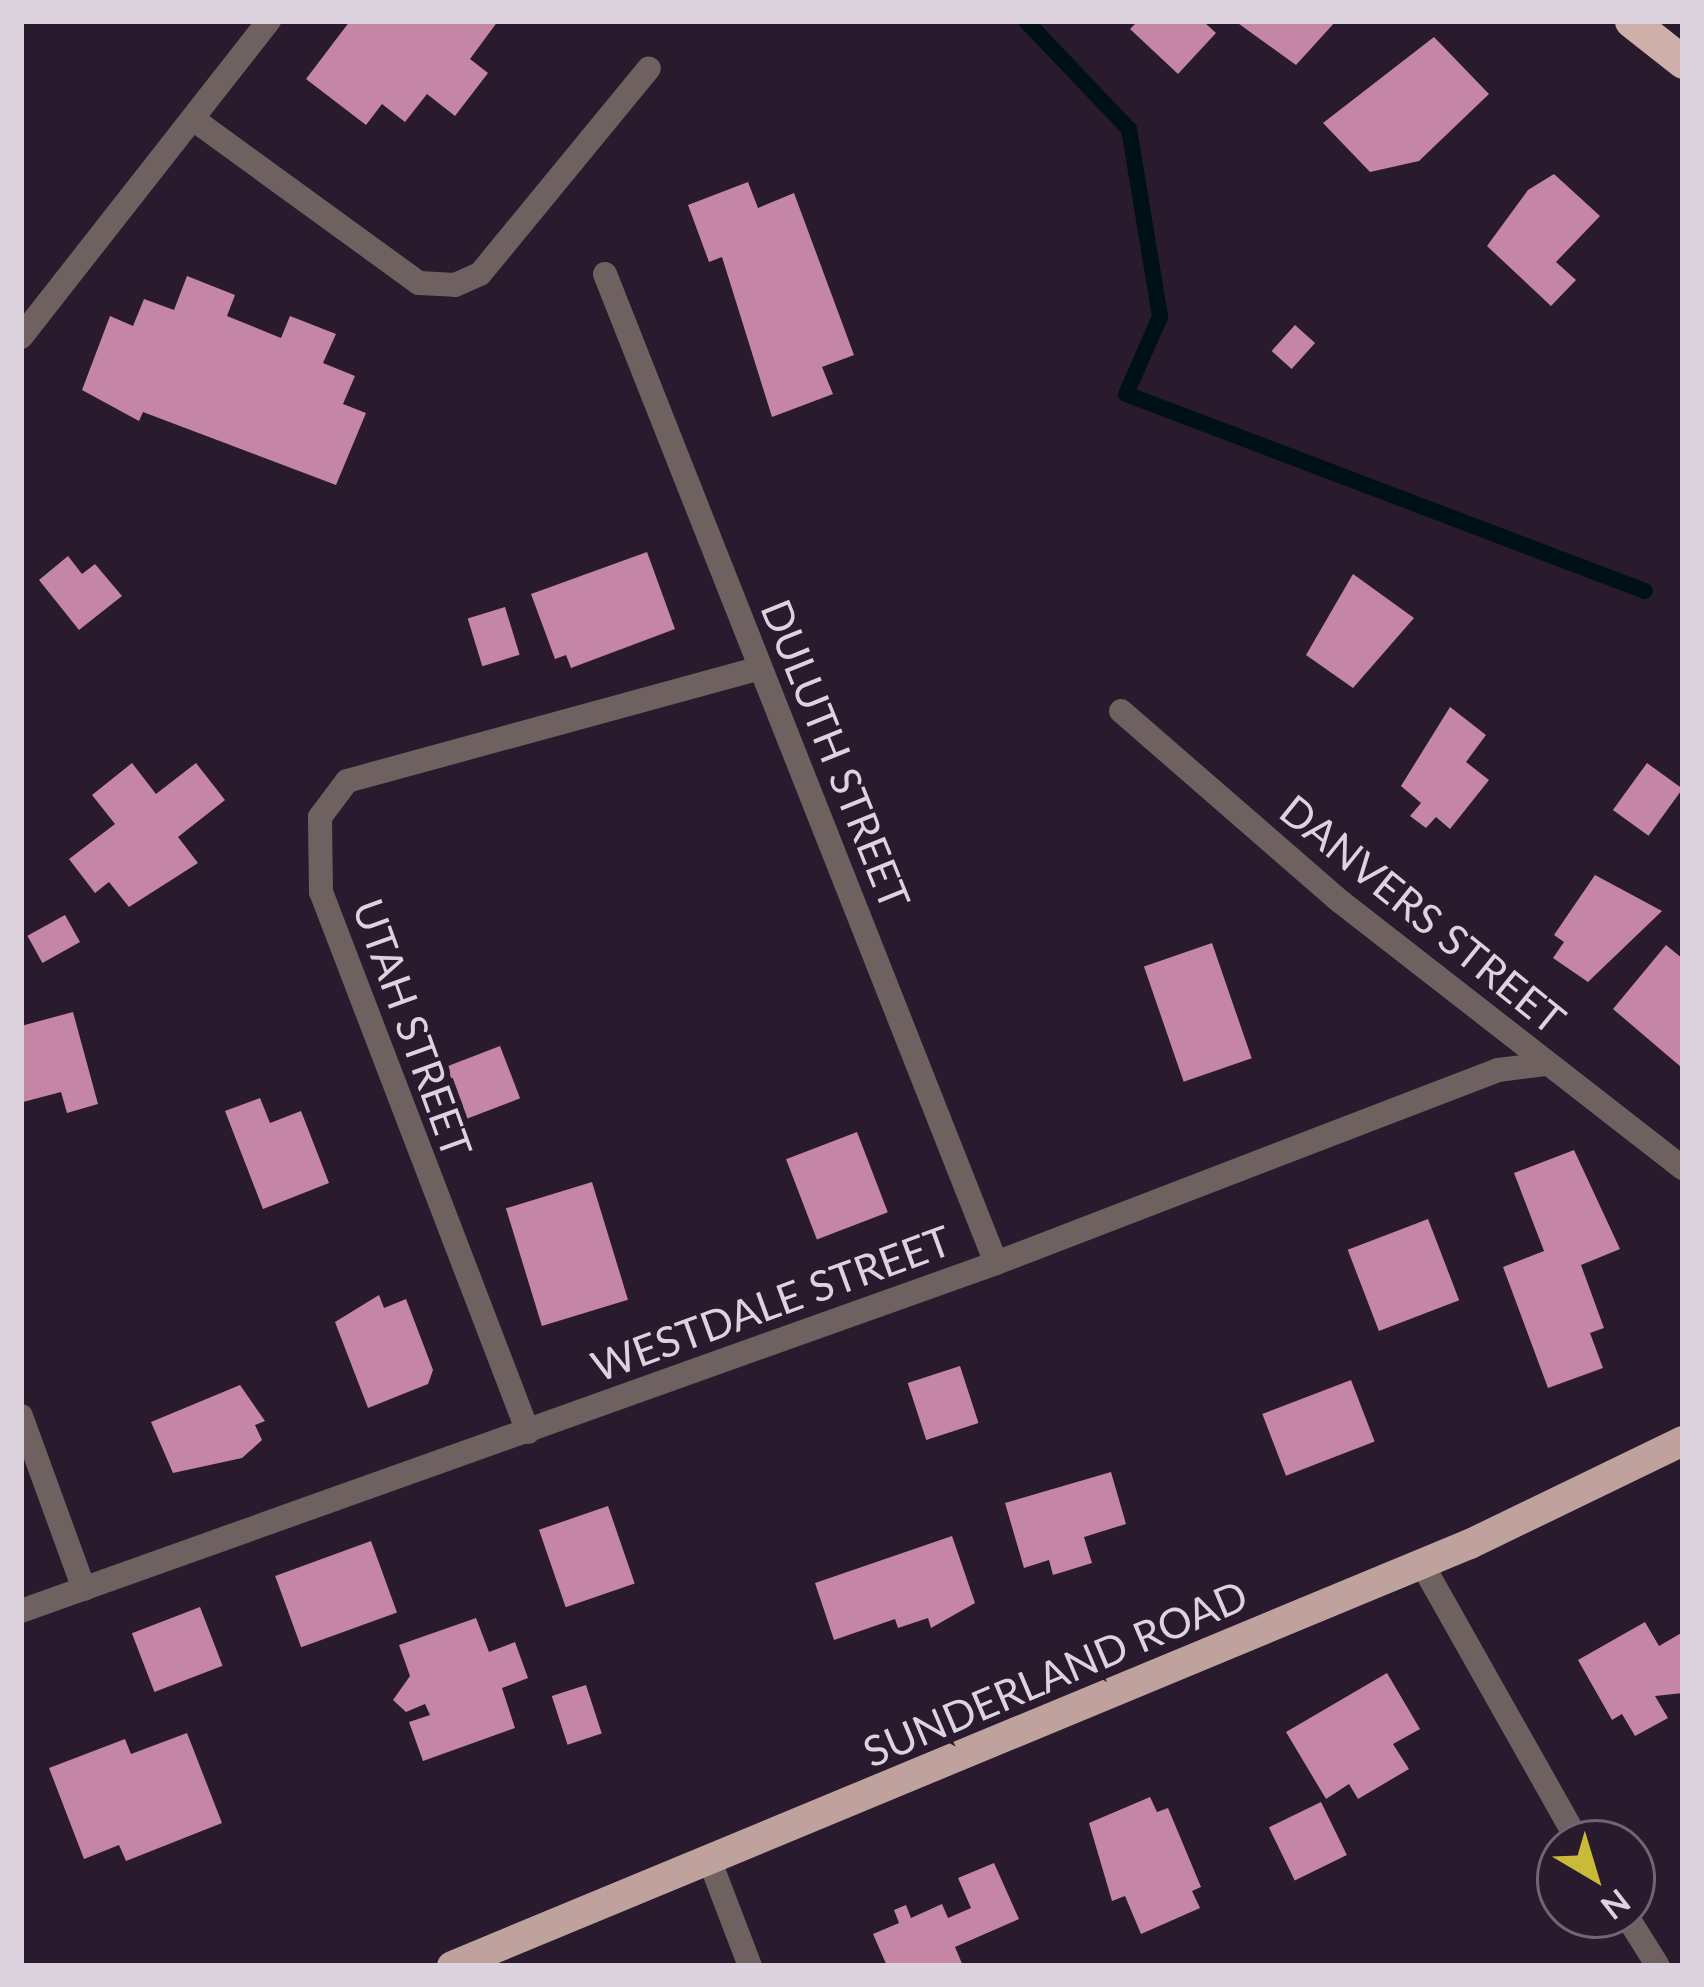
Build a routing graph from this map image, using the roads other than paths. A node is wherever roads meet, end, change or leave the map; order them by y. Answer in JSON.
{"nodes":[{"id":1,"x":269,"y":21,"type":"edge"},
{"id":2,"x":1631,"y":21,"type":"edge"},
{"id":3,"x":1683,"y":62,"type":"edge"},
{"id":4,"x":649,"y":68,"type":"dead end"},
{"id":5,"x":193,"y":118,"type":"junction"},
{"id":6,"x":604,"y":274,"type":"dead end"},
{"id":7,"x":21,"y":337,"type":"edge"},
{"id":8,"x":760,"y":668,"type":"junction"},
{"id":9,"x":1121,"y":712,"type":"dead end"},
{"id":10,"x":1546,"y":1064,"type":"junction"},
{"id":11,"x":1683,"y":1168,"type":"edge"},
{"id":12,"x":996,"y":1263,"type":"junction"},
{"id":13,"x":21,"y":1415,"type":"edge"},
{"id":14,"x":528,"y":1432,"type":"junction"},
{"id":15,"x":1683,"y":1441,"type":"edge"},
{"id":16,"x":1422,"y":1564,"type":"junction"},
{"id":17,"x":85,"y":1589,"type":"junction"},
{"id":18,"x":21,"y":1611,"type":"edge"},
{"id":19,"x":1565,"y":1819,"type":"edge"},
{"id":20,"x":711,"y":1864,"type":"junction"},
{"id":21,"x":1641,"y":1939,"type":"edge"},
{"id":22,"x":452,"y":1966,"type":"edge"},
{"id":23,"x":750,"y":1966,"type":"edge"},
{"id":24,"x":1658,"y":1966,"type":"edge"}],
"edges":[{"from":1,"to":5,"type":"street"},
{"from":2,"to":3,"type":"highway"},
{"from":4,"to":5,"type":"street"},
{"from":5,"to":7,"type":"street"},
{"from":6,"to":8,"type":"street","name":"DULUTH STREET"},
{"from":8,"to":12,"type":"street","name":"DULUTH STREET"},
{"from":8,"to":14,"type":"street","name":"UTAH STREET"},
{"from":9,"to":10,"type":"street","name":"DANVERS STREET"},
{"from":10,"to":11,"type":"street","name":"DANVERS STREET"},
{"from":10,"to":12,"type":"street","name":"WESTDALE STREET"},
{"from":12,"to":14,"type":"street","name":"WESTDALE STREET"},
{"from":13,"to":17,"type":"street"},
{"from":14,"to":17,"type":"street","name":"WESTDALE STREET"},
{"from":15,"to":16,"type":"main road","name":"SUNDERLAND ROAD"},
{"from":16,"to":19,"type":"street"},
{"from":16,"to":20,"type":"main road","name":"SUNDERLAND ROAD"},
{"from":17,"to":18,"type":"street","name":"WESTDALE STREET"},
{"from":20,"to":22,"type":"main road","name":"SUNDERLAND ROAD"},
{"from":20,"to":23,"type":"street"},
{"from":21,"to":24,"type":"street"}]}
